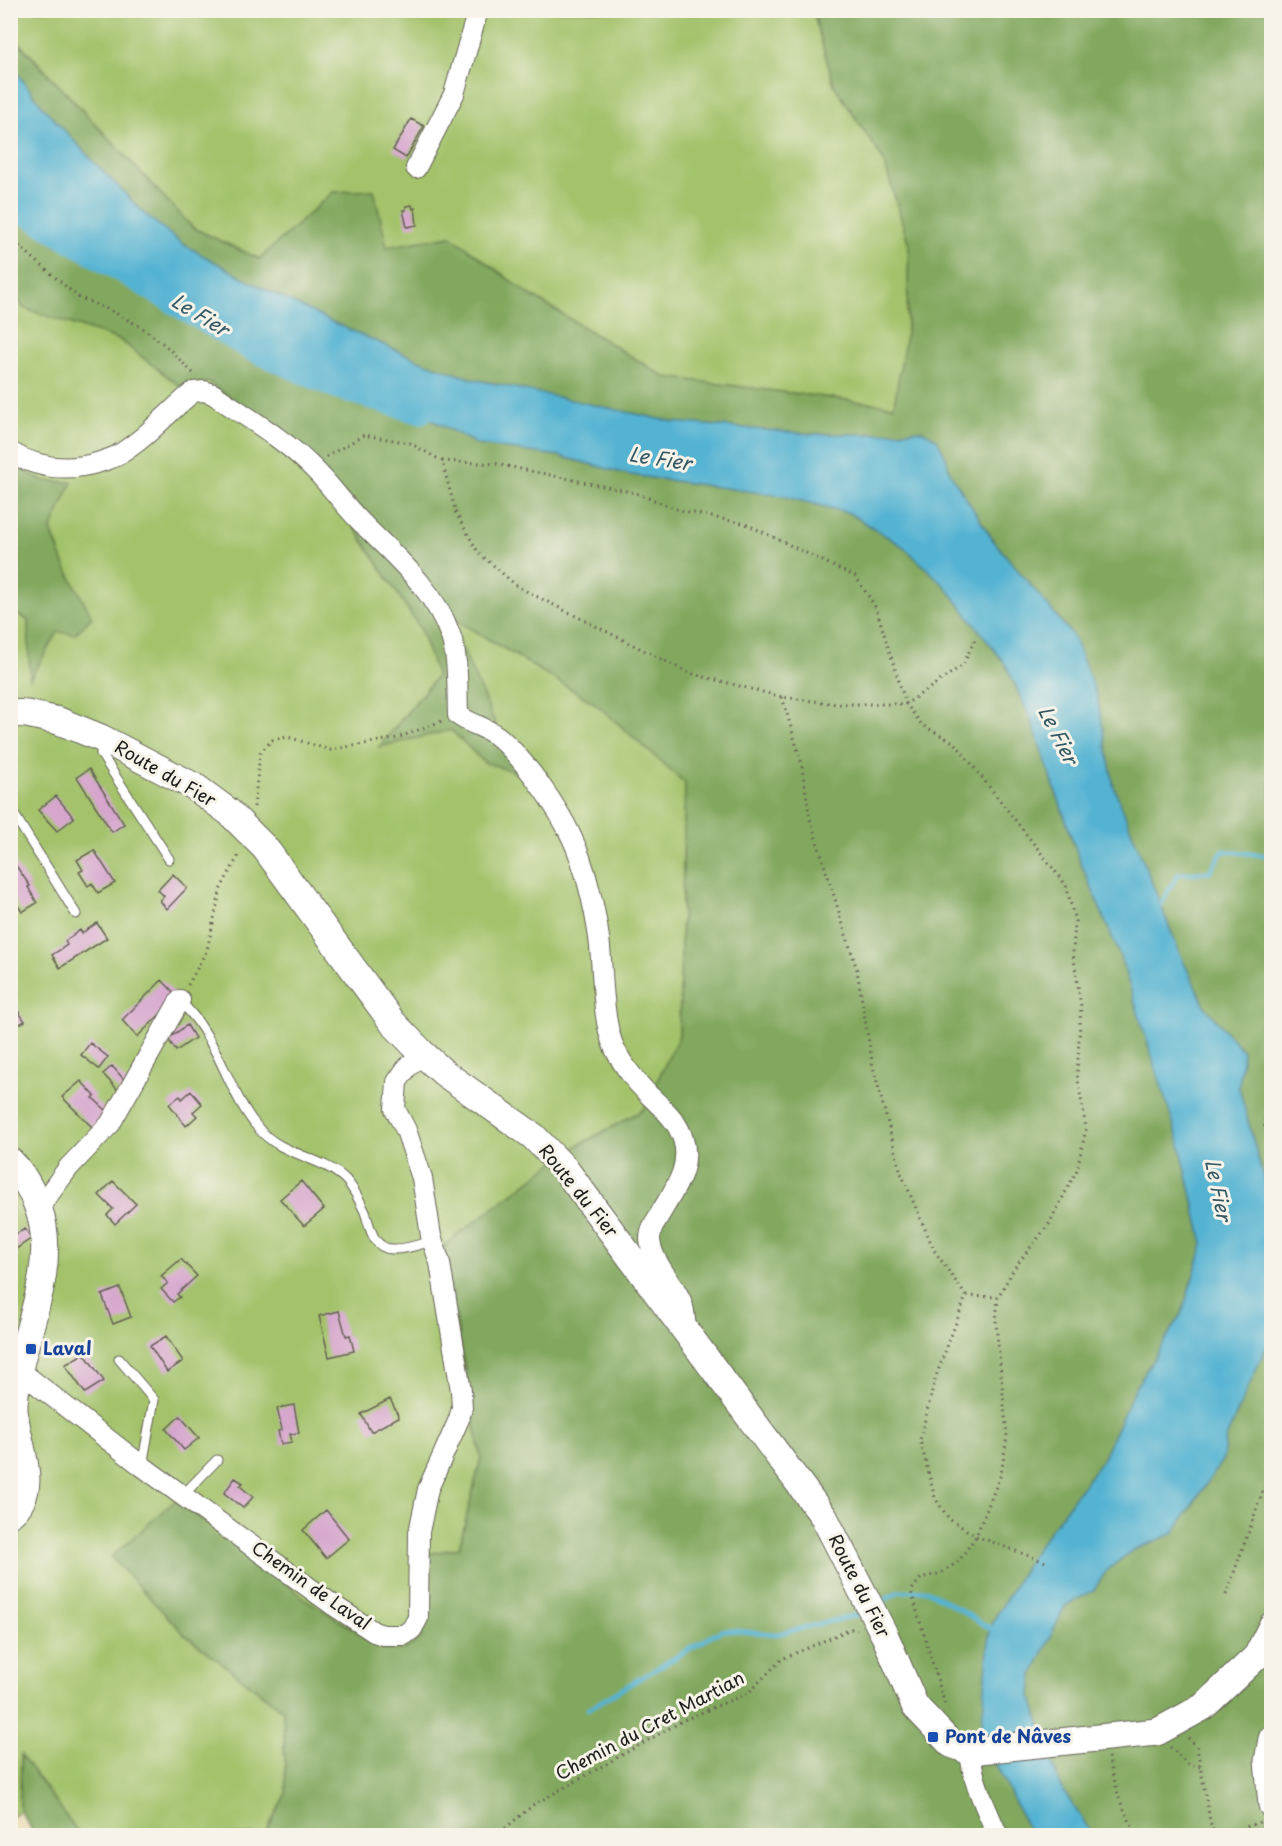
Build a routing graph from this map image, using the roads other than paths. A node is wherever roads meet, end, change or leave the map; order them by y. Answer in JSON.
{"nodes":[{"id":1,"x":478,"y":10,"type":"edge"},
{"id":2,"x":416,"y":168,"type":"dead end"},
{"id":3,"x":10,"y":452,"type":"edge"},
{"id":4,"x":10,"y":713,"type":"edge"},
{"id":5,"x":101,"y":738,"type":"junction"},
{"id":6,"x":10,"y":808,"type":"edge"},
{"id":7,"x":169,"y":859,"type":"dead end"},
{"id":8,"x":76,"y":914,"type":"dead end"},
{"id":9,"x":180,"y":1000,"type":"joint"},
{"id":10,"x":422,"y":1053,"type":"junction"},
{"id":11,"x":10,"y":1161,"type":"edge"},
{"id":12,"x":38,"y":1209,"type":"junction"},
{"id":13,"x":433,"y":1241,"type":"junction"},
{"id":14,"x":686,"y":1333,"type":"junction"},
{"id":15,"x":119,"y":1359,"type":"dead end"},
{"id":16,"x":20,"y":1371,"type":"junction"},
{"id":17,"x":217,"y":1460,"type":"dead end"},
{"id":18,"x":142,"y":1466,"type":"junction"},
{"id":19,"x":183,"y":1495,"type":"junction"},
{"id":20,"x":10,"y":1514,"type":"edge"},
{"id":21,"x":1272,"y":1626,"type":"edge"},
{"id":22,"x":1272,"y":1739,"type":"edge"},
{"id":23,"x":970,"y":1751,"type":"junction"},
{"id":24,"x":1268,"y":1812,"type":"edge"},
{"id":25,"x":998,"y":1836,"type":"edge"}],
"edges":[{"from":1,"to":2,"type":"street"},
{"from":3,"to":14,"type":"street"},
{"from":4,"to":5,"type":"main road","name":"Route du Fier"},
{"from":5,"to":7,"type":"lane"},
{"from":5,"to":10,"type":"main road","name":"Route du Fier"},
{"from":6,"to":8,"type":"lane"},
{"from":9,"to":12,"type":"street"},
{"from":9,"to":13,"type":"lane"},
{"from":10,"to":13,"type":"street","name":"Chemin de Laval"},
{"from":10,"to":14,"type":"main road","name":"Route du Fier"},
{"from":11,"to":12,"type":"main road"},
{"from":12,"to":16,"type":"main road"},
{"from":13,"to":19,"type":"street","name":"Chemin de Laval"},
{"from":14,"to":23,"type":"main road","name":"Route du Fier"},
{"from":15,"to":18,"type":"lane"},
{"from":16,"to":18,"type":"street","name":"Chemin de Laval"},
{"from":16,"to":20,"type":"main road"},
{"from":17,"to":19,"type":"lane"},
{"from":18,"to":19,"type":"street","name":"Chemin de Laval"},
{"from":21,"to":23,"type":"main road"},
{"from":22,"to":24,"type":"main road"},
{"from":23,"to":25,"type":"street"}]}
